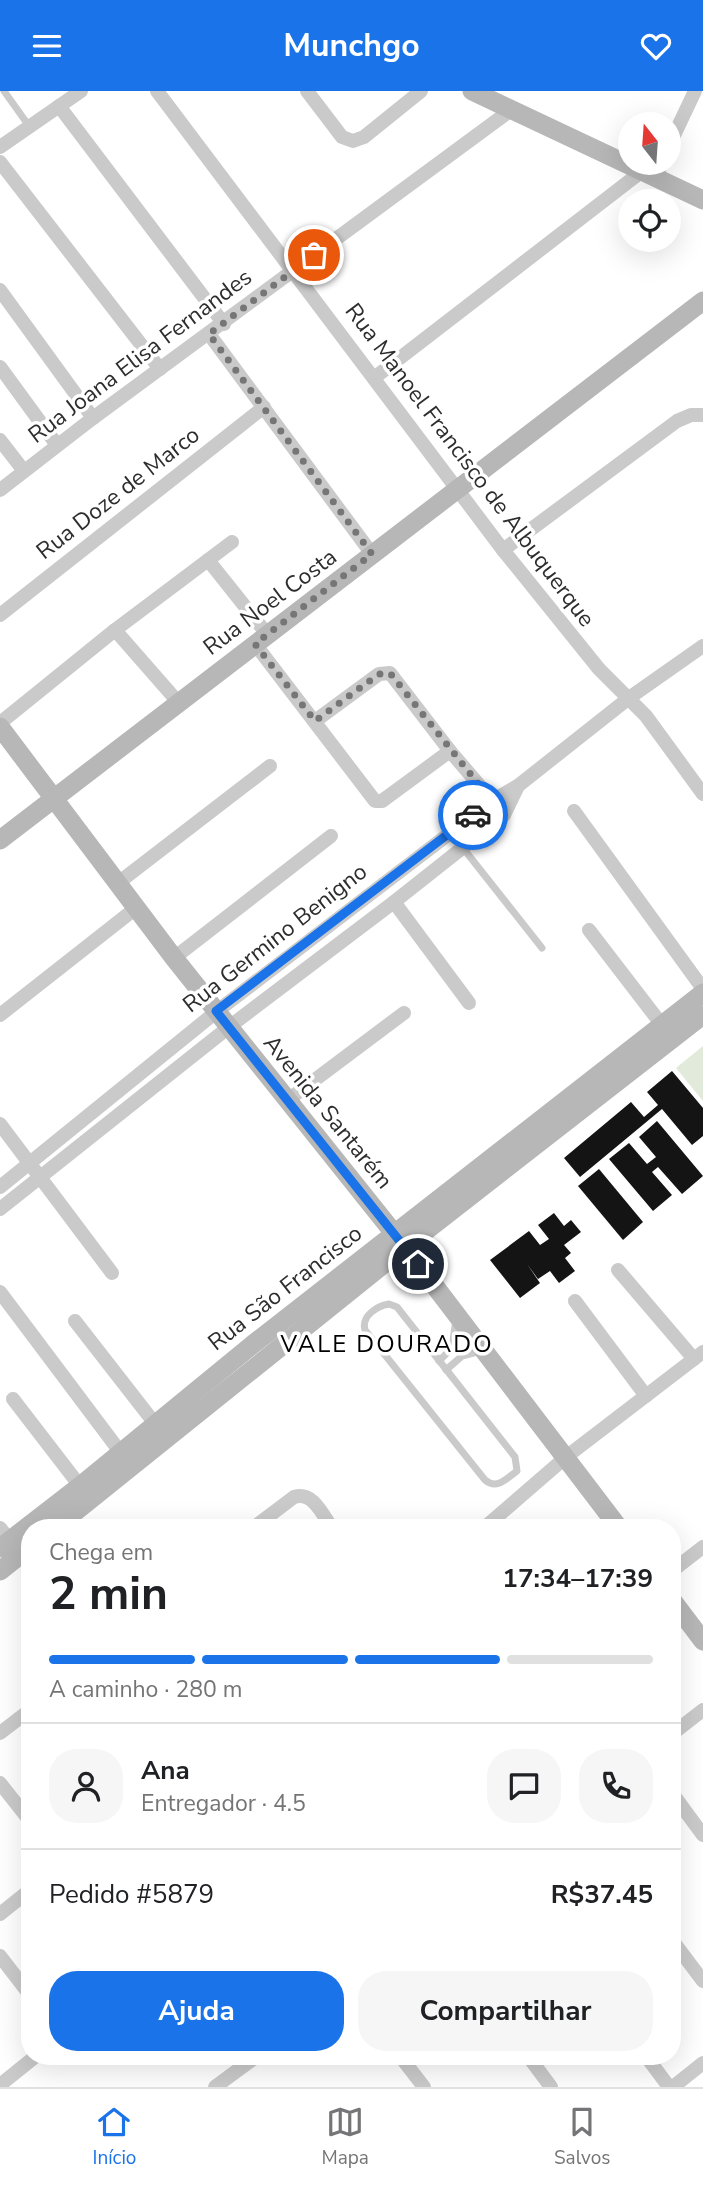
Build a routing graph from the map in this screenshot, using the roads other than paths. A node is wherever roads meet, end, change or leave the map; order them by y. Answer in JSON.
{"nodes":[{"id":1,"x":4,"y":91,"type":"edge"},
{"id":2,"x":81,"y":91,"type":"edge"},
{"id":3,"x":157,"y":91,"type":"edge"},
{"id":4,"x":307,"y":91,"type":"edge"},
{"id":5,"x":421,"y":91,"type":"edge"},
{"id":6,"x":472,"y":91,"type":"edge"},
{"id":7,"x":695,"y":91,"type":"edge"},
{"id":8,"x":59,"y":106,"type":"junction"},
{"id":9,"x":512,"y":110,"type":"junction"},
{"id":10,"x":681,"y":121,"type":"edge"},
{"id":11,"x":30,"y":127,"type":"junction"},
{"id":12,"x":0,"y":148,"type":"edge"},
{"id":13,"x":618,"y":156,"type":"edge"},
{"id":14,"x":0,"y":162,"type":"edge"},
{"id":15,"x":647,"y":175,"type":"edge"},
{"id":16,"x":659,"y":175,"type":"edge"},
{"id":17,"x":703,"y":200,"type":"edge"},
{"id":18,"x":292,"y":271,"type":"junction"},
{"id":19,"x":0,"y":290,"type":"edge"},
{"id":20,"x":703,"y":302,"type":"edge"},
{"id":21,"x":224,"y":324,"type":"junction"},
{"id":22,"x":209,"y":334,"type":"junction"},
{"id":23,"x":0,"y":367,"type":"edge"},
{"id":24,"x":160,"y":369,"type":"junction"},
{"id":25,"x":374,"y":378,"type":"junction"},
{"id":26,"x":264,"y":407,"type":"junction"},
{"id":27,"x":703,"y":415,"type":"edge"},
{"id":28,"x":93,"y":418,"type":"junction"},
{"id":29,"x":0,"y":440,"type":"edge"},
{"id":30,"x":57,"y":445,"type":"junction"},
{"id":31,"x":24,"y":471,"type":"junction"},
{"id":32,"x":459,"y":490,"type":"junction"},
{"id":33,"x":0,"y":491,"type":"edge"},
{"id":34,"x":232,"y":542,"type":"dead end"},
{"id":35,"x":503,"y":550,"type":"junction"},
{"id":36,"x":372,"y":554,"type":"junction"},
{"id":37,"x":208,"y":560,"type":"junction"},
{"id":38,"x":0,"y":615,"type":"edge"},
{"id":39,"x":116,"y":630,"type":"junction"},
{"id":40,"x":261,"y":639,"type":"junction"},
{"id":41,"x":703,"y":646,"type":"edge"},
{"id":42,"x":629,"y":698,"type":"junction"},
{"id":43,"x":178,"y":702,"type":"junction"},
{"id":44,"x":315,"y":721,"type":"junction"},
{"id":45,"x":0,"y":725,"type":"edge"},
{"id":46,"x":450,"y":751,"type":"junction"},
{"id":47,"x":270,"y":766,"type":"dead end"},
{"id":48,"x":519,"y":785,"type":"junction"},
{"id":49,"x":703,"y":794,"type":"edge"},
{"id":50,"x":55,"y":798,"type":"junction"},
{"id":51,"x":492,"y":801,"type":"junction"},
{"id":52,"x":574,"y":811,"type":"dead end"},
{"id":53,"x":504,"y":815,"type":"junction"},
{"id":54,"x":331,"y":836,"type":"dead end"},
{"id":55,"x":0,"y":840,"type":"edge"},
{"id":56,"x":462,"y":848,"type":"junction"},
{"id":57,"x":118,"y":883,"type":"junction"},
{"id":58,"x":394,"y":902,"type":"junction"},
{"id":59,"x":136,"y":908,"type":"junction"},
{"id":60,"x":589,"y":930,"type":"dead end"},
{"id":61,"x":542,"y":948,"type":"dead end"},
{"id":62,"x":174,"y":958,"type":"junction"},
{"id":63,"x":703,"y":991,"type":"edge"},
{"id":64,"x":469,"y":1003,"type":"dead end"},
{"id":65,"x":216,"y":1011,"type":"junction"},
{"id":66,"x":404,"y":1013,"type":"dead end"},
{"id":67,"x":0,"y":1015,"type":"edge"},
{"id":68,"x":703,"y":1015,"type":"edge"},
{"id":69,"x":662,"y":1025,"type":"junction"},
{"id":70,"x":229,"y":1027,"type":"junction"},
{"id":71,"x":288,"y":1100,"type":"junction"},
{"id":72,"x":0,"y":1124,"type":"edge"},
{"id":73,"x":30,"y":1164,"type":"junction"},
{"id":74,"x":40,"y":1177,"type":"junction"},
{"id":75,"x":0,"y":1187,"type":"edge"},
{"id":76,"x":0,"y":1209,"type":"edge"},
{"id":77,"x":399,"y":1240,"type":"junction"},
{"id":78,"x":618,"y":1270,"type":"dead end"},
{"id":79,"x":112,"y":1273,"type":"dead end"},
{"id":80,"x":0,"y":1292,"type":"edge"},
{"id":81,"x":575,"y":1301,"type":"dead end"},
{"id":82,"x":456,"y":1315,"type":"junction"},
{"id":83,"x":75,"y":1321,"type":"dead end"},
{"id":84,"x":483,"y":1350,"type":"junction"},
{"id":85,"x":698,"y":1356,"type":"edge"},
{"id":86,"x":439,"y":1361,"type":"junction"},
{"id":87,"x":446,"y":1370,"type":"junction"},
{"id":88,"x":646,"y":1396,"type":"junction"},
{"id":89,"x":13,"y":1399,"type":"dead end"},
{"id":90,"x":156,"y":1425,"type":"junction"},
{"id":91,"x":121,"y":1453,"type":"junction"},
{"id":92,"x":566,"y":1457,"type":"junction"},
{"id":93,"x":80,"y":1486,"type":"junction"},
{"id":94,"x":45,"y":1519,"type":"edge"},
{"id":95,"x":66,"y":1519,"type":"edge"},
{"id":96,"x":265,"y":1519,"type":"edge"},
{"id":97,"x":325,"y":1519,"type":"edge"},
{"id":98,"x":494,"y":1519,"type":"edge"},
{"id":99,"x":612,"y":1519,"type":"edge"},
{"id":100,"x":15,"y":1547,"type":"edge"},
{"id":101,"x":703,"y":1547,"type":"edge"},
{"id":102,"x":681,"y":1564,"type":"edge"},
{"id":103,"x":0,"y":1571,"type":"edge"},
{"id":104,"x":681,"y":1617,"type":"edge"},
{"id":105,"x":703,"y":1641,"type":"edge"},
{"id":106,"x":703,"y":1710,"type":"edge"},
{"id":107,"x":21,"y":1717,"type":"edge"},
{"id":108,"x":681,"y":1727,"type":"edge"},
{"id":109,"x":0,"y":1733,"type":"edge"},
{"id":110,"x":0,"y":1783,"type":"edge"},
{"id":111,"x":681,"y":1805,"type":"edge"},
{"id":112,"x":21,"y":1810,"type":"edge"},
{"id":113,"x":703,"y":1835,"type":"edge"},
{"id":114,"x":21,"y":1897,"type":"edge"},
{"id":115,"x":0,"y":1914,"type":"edge"},
{"id":116,"x":681,"y":1952,"type":"edge"},
{"id":117,"x":0,"y":1956,"type":"edge"},
{"id":118,"x":703,"y":1981,"type":"edge"},
{"id":119,"x":21,"y":1984,"type":"edge"},
{"id":120,"x":703,"y":2063,"type":"edge"},
{"id":121,"x":25,"y":2065,"type":"edge"},
{"id":122,"x":245,"y":2065,"type":"edge"},
{"id":123,"x":407,"y":2065,"type":"edge"},
{"id":124,"x":535,"y":2065,"type":"edge"},
{"id":125,"x":653,"y":2065,"type":"edge"},
{"id":126,"x":0,"y":2085,"type":"edge"},
{"id":127,"x":215,"y":2087,"type":"edge"},
{"id":128,"x":424,"y":2087,"type":"edge"},
{"id":129,"x":551,"y":2087,"type":"edge"},
{"id":130,"x":671,"y":2087,"type":"edge"}],
"edges":[{"from":1,"to":11,"type":"lane"},
{"from":2,"to":8,"type":"street"},
{"from":3,"to":18,"type":"street","name":"Rua Manoel Francisco de Albuquerque"},
{"from":4,"to":5,"type":"street"},
{"from":6,"to":9,"type":"street"},
{"from":7,"to":10,"type":"street"},
{"from":8,"to":11,"type":"street"},
{"from":8,"to":21,"type":"street"},
{"from":9,"to":13,"type":"street"},
{"from":9,"to":18,"type":"street","name":"Rua Joana Elisa Fernandes"},
{"from":11,"to":12,"type":"street"},
{"from":14,"to":24,"type":"street"},
{"from":15,"to":25,"type":"street"},
{"from":16,"to":17,"type":"street"},
{"from":18,"to":21,"type":"street","name":"Rua Joana Elisa Fernandes"},
{"from":18,"to":25,"type":"street","name":"Rua Manoel Francisco de Albuquerque"},
{"from":19,"to":28,"type":"street"},
{"from":20,"to":32,"type":"street","name":"Rua Noel Costa"},
{"from":21,"to":22,"type":"street","name":"Rua Joana Elisa Fernandes"},
{"from":22,"to":24,"type":"street","name":"Rua Joana Elisa Fernandes"},
{"from":22,"to":26,"type":"street"},
{"from":23,"to":30,"type":"street"},
{"from":24,"to":28,"type":"street","name":"Rua Joana Elisa Fernandes"},
{"from":25,"to":32,"type":"street","name":"Rua Manoel Francisco de Albuquerque"},
{"from":26,"to":36,"type":"street"},
{"from":26,"to":38,"type":"street","name":"Rua Doze de Marco"},
{"from":27,"to":35,"type":"street"},
{"from":28,"to":30,"type":"street","name":"Rua Joana Elisa Fernandes"},
{"from":29,"to":31,"type":"street"},
{"from":30,"to":31,"type":"street","name":"Rua Joana Elisa Fernandes"},
{"from":31,"to":33,"type":"street","name":"Rua Joana Elisa Fernandes"},
{"from":32,"to":35,"type":"street","name":"Rua Manoel Francisco de Albuquerque"},
{"from":32,"to":36,"type":"street","name":"Rua Noel Costa"},
{"from":34,"to":37,"type":"street"},
{"from":35,"to":42,"type":"street","name":"Rua Manoel Francisco de Albuquerque"},
{"from":36,"to":40,"type":"street","name":"Rua Noel Costa"},
{"from":37,"to":39,"type":"street"},
{"from":37,"to":40,"type":"street"},
{"from":39,"to":43,"type":"street"},
{"from":39,"to":45,"type":"street"},
{"from":40,"to":43,"type":"street","name":"Rua Noel Costa"},
{"from":40,"to":44,"type":"street"},
{"from":41,"to":42,"type":"street","name":"Rua Germino Benigno"},
{"from":42,"to":48,"type":"street","name":"Rua Germino Benigno"},
{"from":42,"to":49,"type":"street","name":"Rua Manoel Francisco de Albuquerque"},
{"from":43,"to":50,"type":"street","name":"Rua Noel Costa"},
{"from":44,"to":46,"type":"street"},
{"from":44,"to":46,"type":"street"},
{"from":45,"to":50,"type":"street","name":"Avenida Santarém"},
{"from":46,"to":51,"type":"street"},
{"from":47,"to":57,"type":"street"},
{"from":48,"to":51,"type":"street","name":"Rua Germino Benigno"},
{"from":48,"to":53,"type":"street","name":"Rua Germino Benigno"},
{"from":50,"to":55,"type":"street","name":"Rua Noel Costa"},
{"from":50,"to":57,"type":"street","name":"Avenida Santarém"},
{"from":51,"to":53,"type":"street"},
{"from":51,"to":65,"type":"street","name":"Rua Germino Benigno"},
{"from":52,"to":63,"type":"street"},
{"from":53,"to":56,"type":"street","name":"Rua Germino Benigno"},
{"from":54,"to":62,"type":"street"},
{"from":56,"to":58,"type":"street","name":"Rua Germino Benigno"},
{"from":56,"to":61,"type":"lane"},
{"from":57,"to":59,"type":"street","name":"Avenida Santarém"},
{"from":58,"to":64,"type":"street"},
{"from":58,"to":70,"type":"street","name":"Rua Germino Benigno"},
{"from":59,"to":62,"type":"street","name":"Avenida Santarém"},
{"from":59,"to":67,"type":"street"},
{"from":60,"to":69,"type":"street"},
{"from":62,"to":65,"type":"street","name":"Avenida Santarém"},
{"from":63,"to":69,"type":"street","name":"Rua São Francisco"},
{"from":65,"to":70,"type":"street","name":"Avenida Santarém"},
{"from":65,"to":73,"type":"street","name":"Rua Germino Benigno"},
{"from":66,"to":71,"type":"street"},
{"from":68,"to":77,"type":"street","name":"Rua São Francisco"},
{"from":69,"to":77,"type":"street","name":"Rua São Francisco"},
{"from":70,"to":71,"type":"street","name":"Avenida Santarém"},
{"from":70,"to":74,"type":"street","name":"Rua Germino Benigno"},
{"from":71,"to":77,"type":"street","name":"Avenida Santarém"},
{"from":72,"to":73,"type":"street"},
{"from":73,"to":74,"type":"street"},
{"from":73,"to":75,"type":"street","name":"Rua Germino Benigno"},
{"from":74,"to":76,"type":"street","name":"Rua Germino Benigno"},
{"from":74,"to":79,"type":"street"},
{"from":77,"to":82,"type":"street","name":"Avenida Santarém"},
{"from":77,"to":90,"type":"street","name":"Rua São Francisco"},
{"from":77,"to":95,"type":"street","name":"Rua São Francisco"},
{"from":78,"to":85,"type":"street"},
{"from":80,"to":91,"type":"street"},
{"from":81,"to":88,"type":"street"},
{"from":82,"to":84,"type":"street","name":"Avenida Santarém"},
{"from":82,"to":86,"type":"lane"},
{"from":83,"to":90,"type":"street"},
{"from":84,"to":87,"type":"lane"},
{"from":84,"to":92,"type":"street","name":"Avenida Santarém"},
{"from":85,"to":88,"type":"street"},
{"from":86,"to":87,"type":"lane"},
{"from":86,"to":87,"type":"lane"},
{"from":88,"to":92,"type":"street"},
{"from":89,"to":93,"type":"street"},
{"from":90,"to":91,"type":"street","name":"Rua São Francisco"},
{"from":91,"to":93,"type":"street","name":"Rua São Francisco"},
{"from":92,"to":98,"type":"street"},
{"from":92,"to":99,"type":"street","name":"Avenida Santarém"},
{"from":93,"to":94,"type":"street","name":"Rua São Francisco"},
{"from":96,"to":97,"type":"street"},
{"from":100,"to":103,"type":"street","name":"Rua São Francisco"},
{"from":101,"to":102,"type":"street"},
{"from":104,"to":105,"type":"street"},
{"from":106,"to":108,"type":"street"},
{"from":107,"to":109,"type":"street"},
{"from":110,"to":112,"type":"street"},
{"from":111,"to":113,"type":"street"},
{"from":114,"to":115,"type":"street"},
{"from":116,"to":118,"type":"street"},
{"from":117,"to":119,"type":"street"},
{"from":120,"to":130,"type":"street"},
{"from":121,"to":126,"type":"street"},
{"from":122,"to":127,"type":"street"},
{"from":123,"to":128,"type":"street"},
{"from":124,"to":129,"type":"street"},
{"from":125,"to":130,"type":"street"}]}
